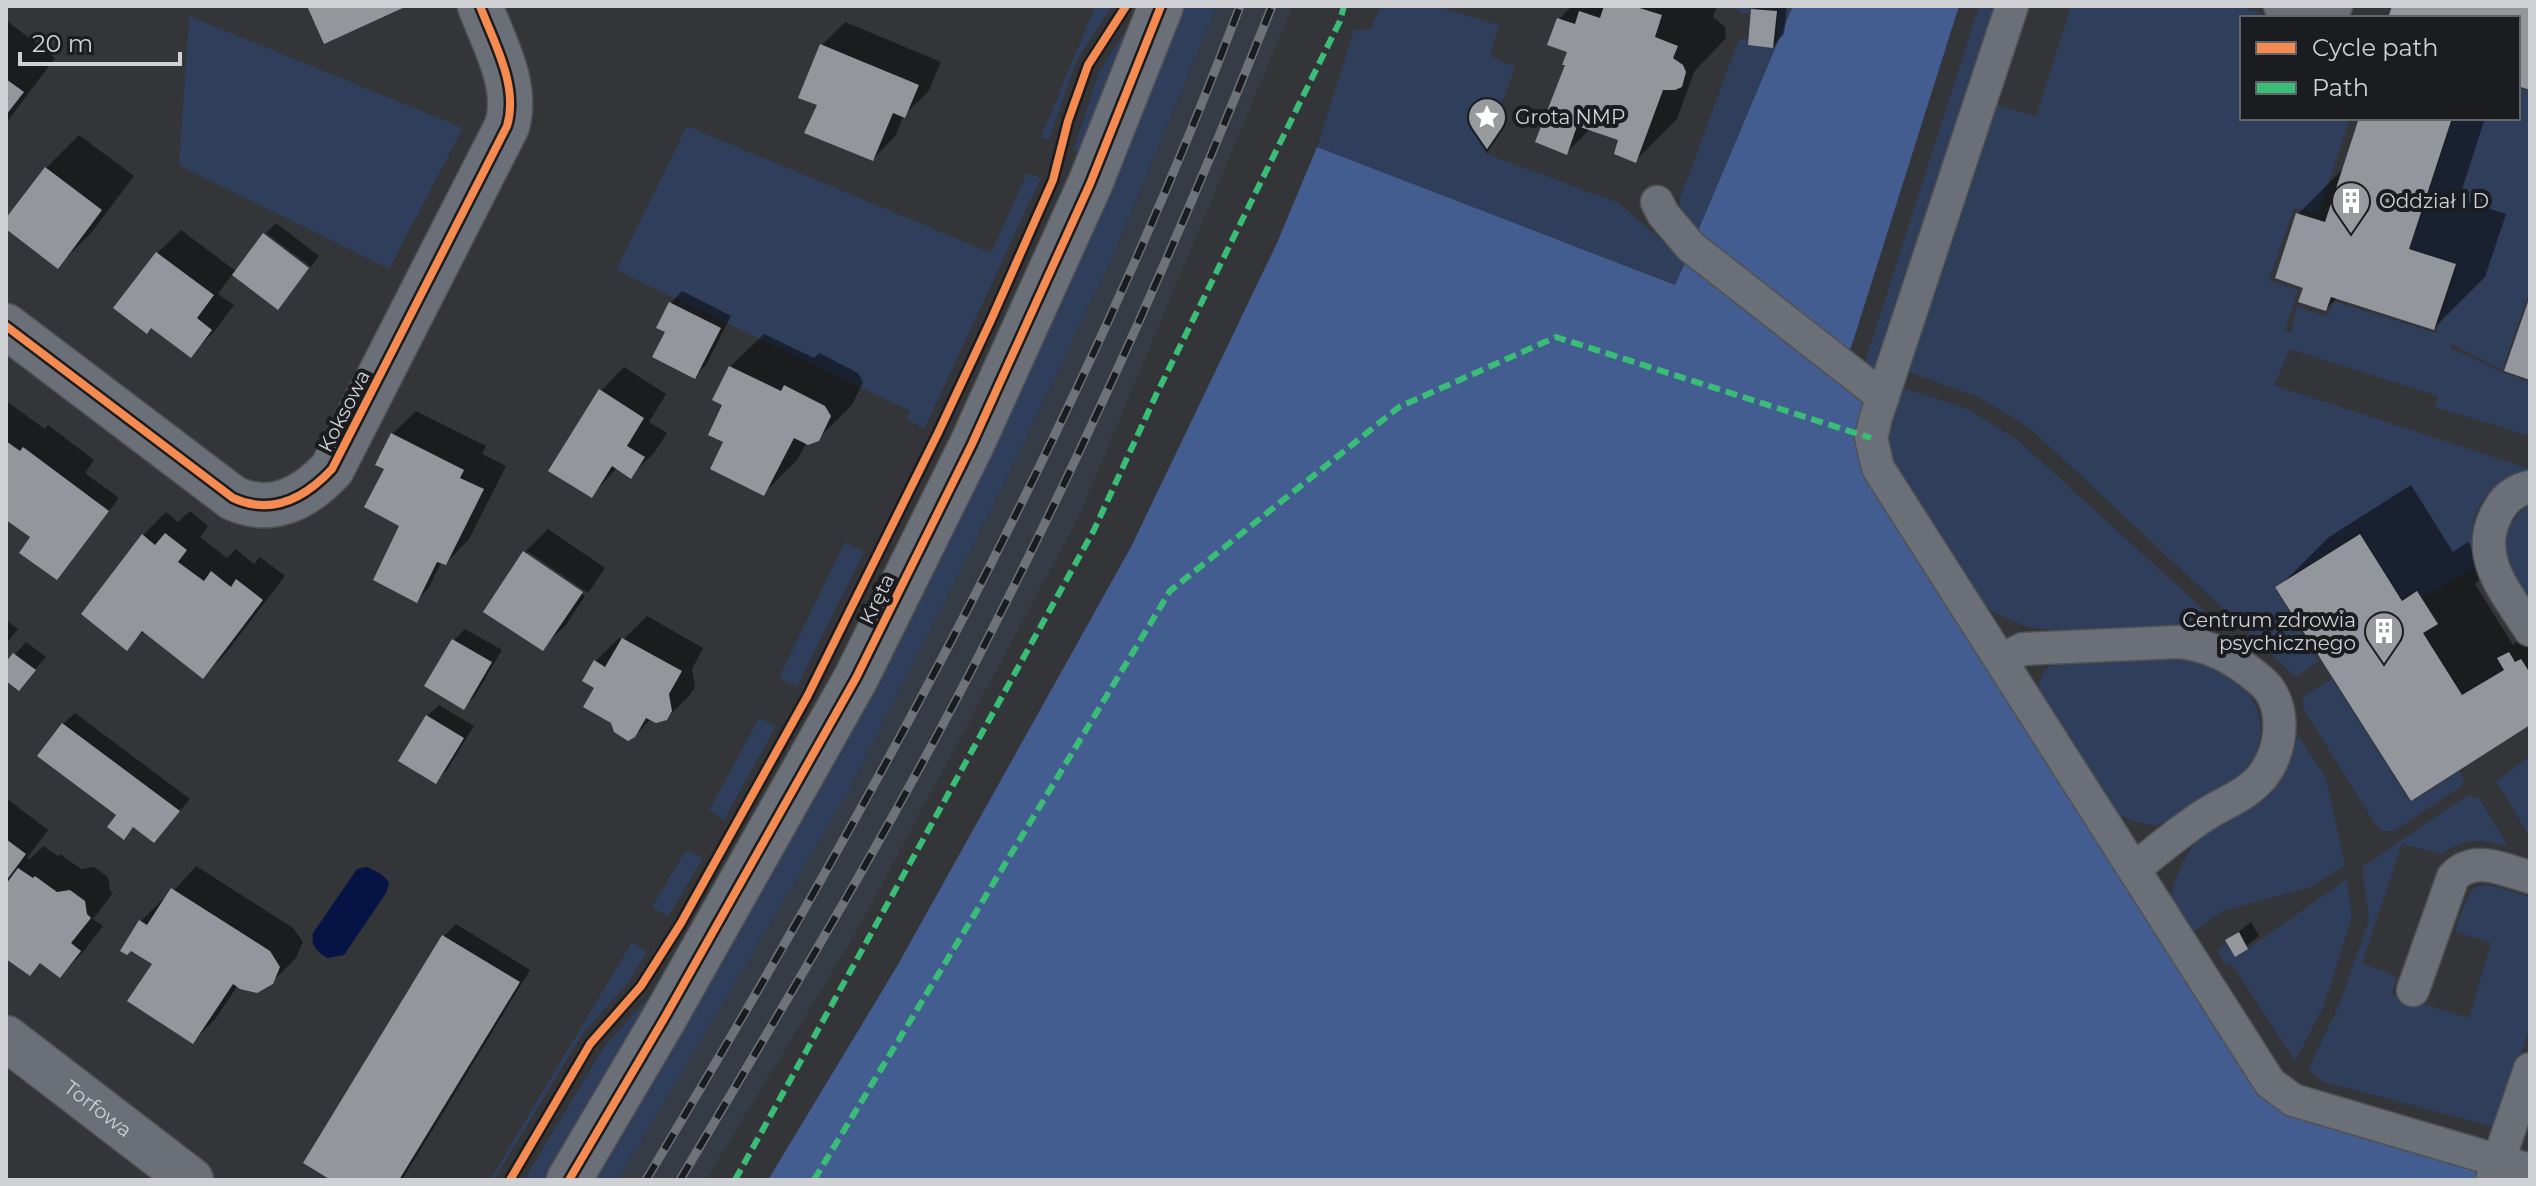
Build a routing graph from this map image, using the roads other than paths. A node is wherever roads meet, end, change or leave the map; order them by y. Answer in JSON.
{"nodes":[{"id":1,"x":480,"y":6,"type":"edge"},
{"id":2,"x":1161,"y":6,"type":"edge"},
{"id":3,"x":2012,"y":6,"type":"edge"},
{"id":4,"x":2280,"y":6,"type":"edge"},
{"id":5,"x":2336,"y":6,"type":"edge"},
{"id":6,"x":1657,"y":202,"type":"dead end"},
{"id":7,"x":6,"y":326,"type":"edge"},
{"id":8,"x":1883,"y":397,"type":"junction"},
{"id":9,"x":2530,"y":487,"type":"edge"},
{"id":10,"x":2530,"y":630,"type":"edge"},
{"id":11,"x":2001,"y":660,"type":"junction"},
{"id":12,"x":2134,"y":869,"type":"junction"},
{"id":13,"x":2530,"y":877,"type":"edge"},
{"id":14,"x":2413,"y":990,"type":"dead end"},
{"id":15,"x":6,"y":1038,"type":"edge"},
{"id":16,"x":2530,"y":1069,"type":"edge"},
{"id":17,"x":2496,"y":1170,"type":"edge"},
{"id":18,"x":2530,"y":1170,"type":"edge"},
{"id":19,"x":191,"y":1180,"type":"edge"},
{"id":20,"x":569,"y":1180,"type":"edge"}],
"edges":[{"from":1,"to":7,"type":"street","name":"Koksowa"},
{"from":2,"to":20,"type":"street","name":"Kręta"},
{"from":3,"to":8,"type":"lane"},
{"from":4,"to":5,"type":"lane"},
{"from":6,"to":8,"type":"lane"},
{"from":8,"to":11,"type":"lane"},
{"from":9,"to":10,"type":"lane"},
{"from":11,"to":12,"type":"lane"},
{"from":11,"to":12,"type":"lane"},
{"from":12,"to":17,"type":"lane"},
{"from":13,"to":14,"type":"lane"},
{"from":15,"to":19,"type":"street","name":"Torfowa"},
{"from":16,"to":17,"type":"lane"},
{"from":17,"to":18,"type":"lane"}]}
